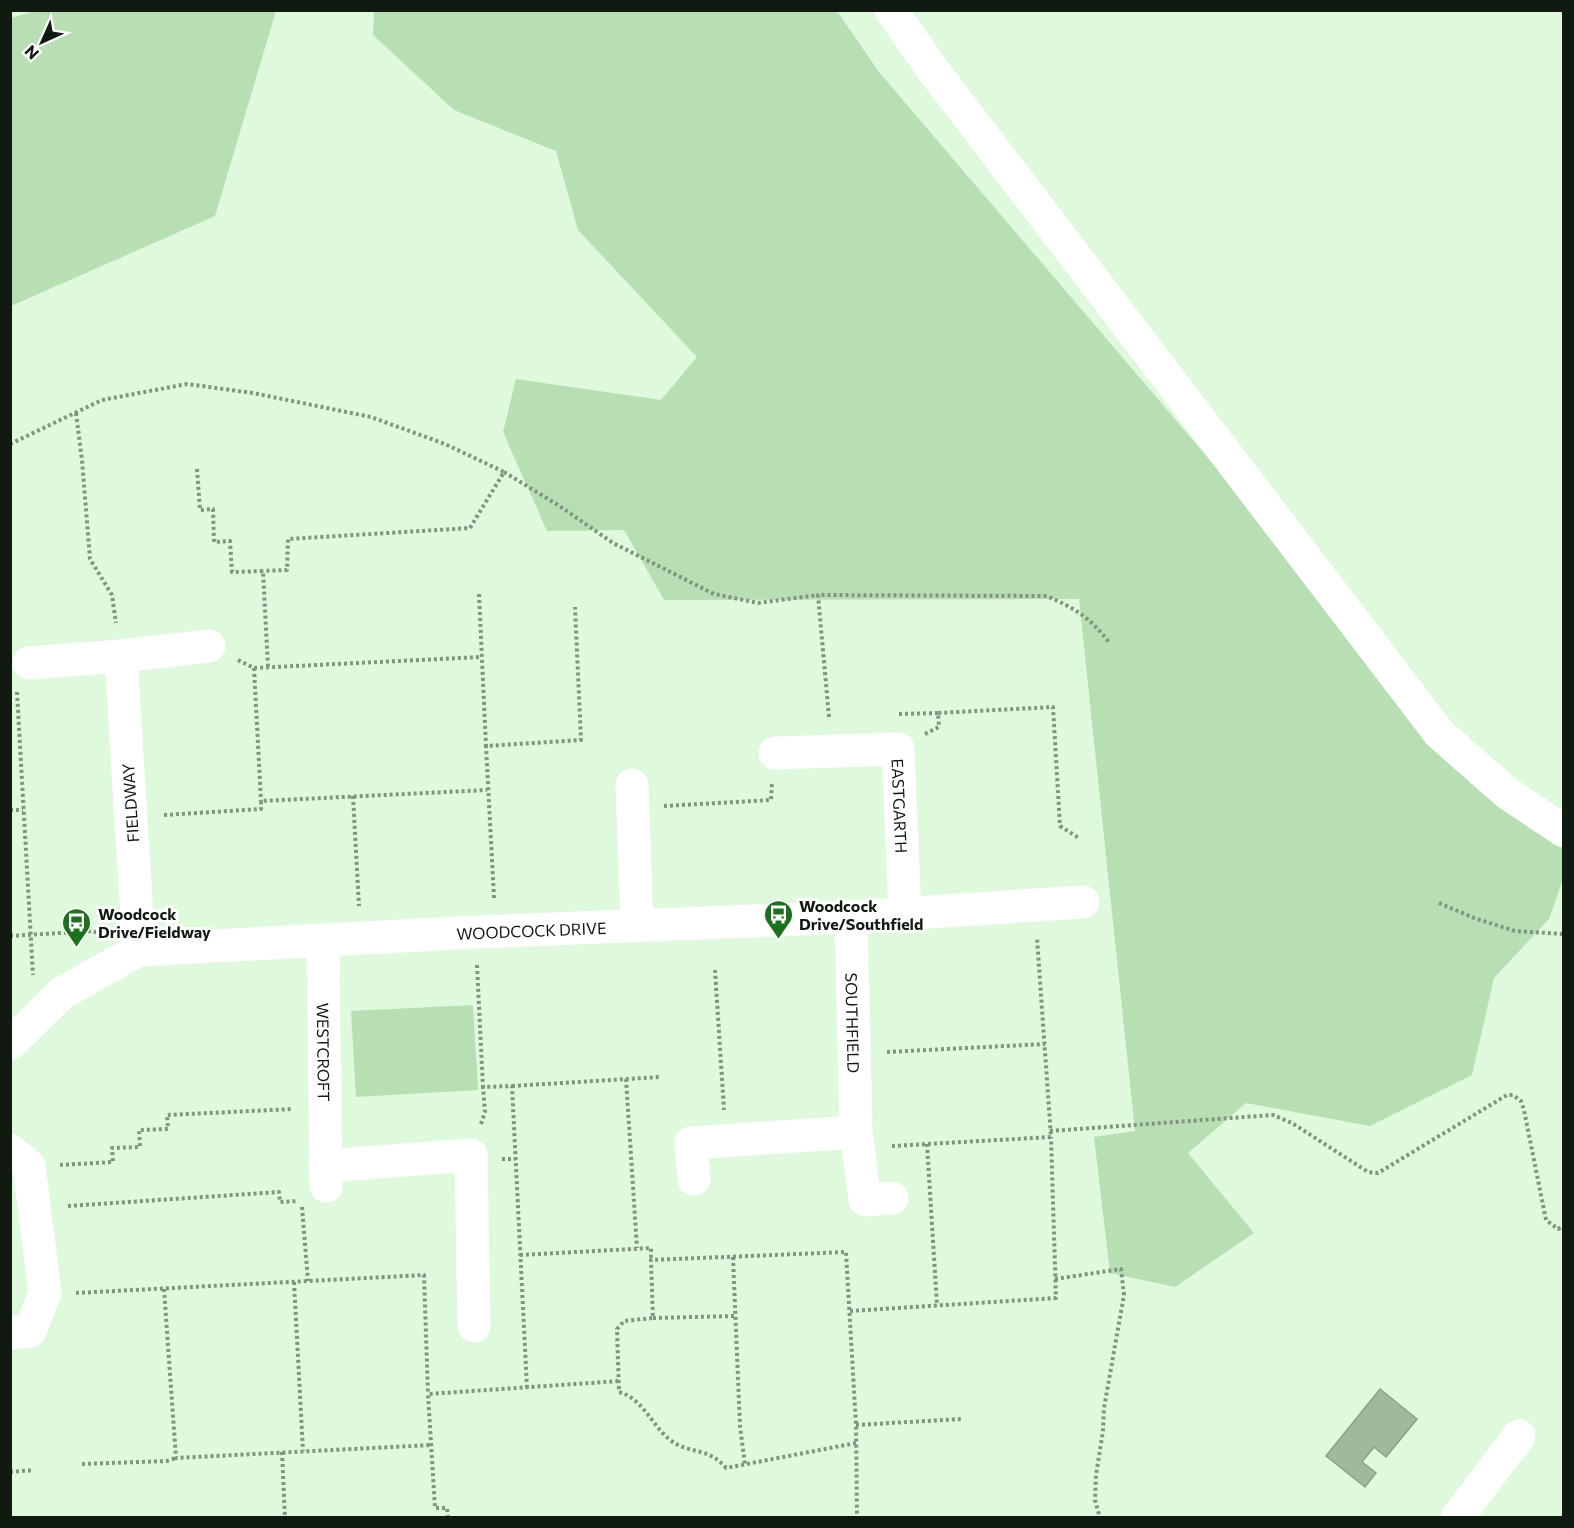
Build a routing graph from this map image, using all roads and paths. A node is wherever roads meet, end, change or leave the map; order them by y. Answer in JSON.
{"nodes":[{"id":1,"x":891,"y":10,"type":"edge"},
{"id":2,"x":76,"y":413,"type":"junction"},
{"id":3,"x":10,"y":444,"type":"edge"},
{"id":4,"x":197,"y":469,"type":"dead end"},
{"id":5,"x":504,"y":472,"type":"junction"},
{"id":6,"x":262,"y":571,"type":"junction"},
{"id":7,"x":479,"y":594,"type":"dead end"},
{"id":8,"x":818,"y":595,"type":"junction"},
{"id":9,"x":575,"y":607,"type":"dead end"},
{"id":10,"x":1109,"y":642,"type":"dead end"},
{"id":11,"x":209,"y":646,"type":"joint"},
{"id":12,"x":121,"y":656,"type":"junction"},
{"id":13,"x":482,"y":657,"type":"junction"},
{"id":14,"x":28,"y":663,"type":"joint"},
{"id":15,"x":268,"y":667,"type":"junction"},
{"id":16,"x":254,"y":668,"type":"junction"},
{"id":17,"x":938,"y":713,"type":"junction"},
{"id":18,"x":894,"y":715,"type":"dead end"},
{"id":19,"x":839,"y":717,"type":"dead end"},
{"id":20,"x":486,"y":746,"type":"junction"},
{"id":21,"x":898,"y":749,"type":"junction"},
{"id":22,"x":775,"y":753,"type":"joint"},
{"id":23,"x":488,"y":790,"type":"junction"},
{"id":24,"x":353,"y":796,"type":"junction"},
{"id":25,"x":632,"y":796,"type":"joint"},
{"id":26,"x":261,"y":801,"type":"junction"},
{"id":27,"x":10,"y":810,"type":"edge"},
{"id":28,"x":23,"y":810,"type":"junction"},
{"id":29,"x":131,"y":817,"type":"junction"},
{"id":30,"x":1563,"y":831,"type":"edge"},
{"id":31,"x":1079,"y":838,"type":"dead end"},
{"id":32,"x":1083,"y":902,"type":"dead end"},
{"id":33,"x":1439,"y":903,"type":"dead end"},
{"id":34,"x":1034,"y":905,"type":"junction"},
{"id":35,"x":905,"y":913,"type":"junction"},
{"id":36,"x":851,"y":916,"type":"junction"},
{"id":37,"x":637,"y":926,"type":"junction"},
{"id":38,"x":486,"y":932,"type":"junction"},
{"id":39,"x":1563,"y":934,"type":"edge"},
{"id":40,"x":29,"y":935,"type":"junction"},
{"id":41,"x":10,"y":936,"type":"edge"},
{"id":42,"x":361,"y":938,"type":"junction"},
{"id":43,"x":323,"y":940,"type":"junction"},
{"id":44,"x":139,"y":950,"type":"junction"},
{"id":45,"x":715,"y":970,"type":"dead end"},
{"id":46,"x":41,"y":1014,"type":"junction"},
{"id":47,"x":10,"y":1044,"type":"edge"},
{"id":48,"x":1045,"y":1044,"type":"junction"},
{"id":49,"x":854,"y":1053,"type":"junction"},
{"id":50,"x":660,"y":1077,"type":"dead end"},
{"id":51,"x":626,"y":1079,"type":"junction"},
{"id":52,"x":512,"y":1086,"type":"junction"},
{"id":53,"x":483,"y":1087,"type":"junction"},
{"id":54,"x":324,"y":1107,"type":"junction"},
{"id":55,"x":1050,"y":1131,"type":"junction"},
{"id":56,"x":1051,"y":1137,"type":"junction"},
{"id":57,"x":725,"y":1140,"type":"junction"},
{"id":58,"x":856,"y":1140,"type":"junction"},
{"id":59,"x":927,"y":1144,"type":"junction"},
{"id":60,"x":471,"y":1155,"type":"junction"},
{"id":61,"x":20,"y":1158,"type":"edge"},
{"id":62,"x":694,"y":1179,"type":"dead end"},
{"id":63,"x":892,"y":1198,"type":"dead end"},
{"id":64,"x":34,"y":1209,"type":"junction"},
{"id":65,"x":1563,"y":1225,"type":"edge"},
{"id":66,"x":637,"y":1248,"type":"junction"},
{"id":67,"x":520,"y":1255,"type":"junction"},
{"id":68,"x":733,"y":1257,"type":"junction"},
{"id":69,"x":651,"y":1260,"type":"junction"},
{"id":70,"x":1055,"y":1279,"type":"junction"},
{"id":71,"x":308,"y":1281,"type":"junction"},
{"id":72,"x":294,"y":1282,"type":"junction"},
{"id":73,"x":164,"y":1289,"type":"junction"},
{"id":74,"x":45,"y":1293,"type":"junction"},
{"id":75,"x":937,"y":1305,"type":"junction"},
{"id":76,"x":849,"y":1311,"type":"junction"},
{"id":77,"x":735,"y":1316,"type":"junction"},
{"id":78,"x":653,"y":1318,"type":"junction"},
{"id":79,"x":474,"y":1326,"type":"dead end"},
{"id":80,"x":10,"y":1333,"type":"edge"},
{"id":81,"x":619,"y":1382,"type":"junction"},
{"id":82,"x":527,"y":1388,"type":"junction"},
{"id":83,"x":428,"y":1394,"type":"junction"},
{"id":84,"x":961,"y":1419,"type":"dead end"},
{"id":85,"x":856,"y":1425,"type":"junction"},
{"id":86,"x":1519,"y":1436,"type":"dead end"},
{"id":87,"x":856,"y":1443,"type":"junction"},
{"id":88,"x":431,"y":1444,"type":"junction"},
{"id":89,"x":303,"y":1451,"type":"junction"},
{"id":90,"x":282,"y":1452,"type":"junction"},
{"id":91,"x":176,"y":1458,"type":"junction"},
{"id":92,"x":82,"y":1464,"type":"dead end"},
{"id":93,"x":745,"y":1465,"type":"junction"},
{"id":94,"x":34,"y":1470,"type":"dead end"},
{"id":95,"x":10,"y":1472,"type":"edge"},
{"id":96,"x":285,"y":1518,"type":"edge"},
{"id":97,"x":448,"y":1518,"type":"edge"},
{"id":98,"x":857,"y":1518,"type":"edge"},
{"id":99,"x":1100,"y":1518,"type":"edge"},
{"id":100,"x":1457,"y":1518,"type":"edge"}],
"edges":[{"from":1,"to":30,"type":"street"},
{"from":2,"to":3,"type":"path"},
{"from":2,"to":5,"type":"path"},
{"from":2,"to":12,"type":"path"},
{"from":4,"to":6,"type":"path"},
{"from":5,"to":6,"type":"path"},
{"from":5,"to":8,"type":"path"},
{"from":6,"to":15,"type":"path"},
{"from":7,"to":13,"type":"path"},
{"from":8,"to":10,"type":"path"},
{"from":8,"to":19,"type":"path"},
{"from":9,"to":20,"type":"path"},
{"from":11,"to":12,"type":"street"},
{"from":11,"to":16,"type":"path"},
{"from":12,"to":14,"type":"street"},
{"from":12,"to":29,"type":"street","name":"FIELDWAY"},
{"from":13,"to":15,"type":"path"},
{"from":13,"to":20,"type":"path"},
{"from":14,"to":28,"type":"path"},
{"from":15,"to":16,"type":"path"},
{"from":16,"to":26,"type":"path"},
{"from":17,"to":18,"type":"path"},
{"from":17,"to":21,"type":"path"},
{"from":17,"to":31,"type":"path"},
{"from":20,"to":23,"type":"path"},
{"from":21,"to":22,"type":"street","name":"EASTGARTH"},
{"from":21,"to":35,"type":"street","name":"EASTGARTH"},
{"from":22,"to":25,"type":"path"},
{"from":23,"to":24,"type":"path"},
{"from":23,"to":38,"type":"path"},
{"from":24,"to":26,"type":"path"},
{"from":24,"to":42,"type":"path"},
{"from":25,"to":37,"type":"street"},
{"from":26,"to":29,"type":"path"},
{"from":27,"to":28,"type":"path"},
{"from":28,"to":40,"type":"path"},
{"from":29,"to":44,"type":"street","name":"FIELDWAY"},
{"from":32,"to":34,"type":"street","name":"WOODCOCK DRIVE"},
{"from":33,"to":39,"type":"path"},
{"from":34,"to":35,"type":"street","name":"WOODCOCK DRIVE"},
{"from":34,"to":48,"type":"path"},
{"from":35,"to":36,"type":"street","name":"WOODCOCK DRIVE"},
{"from":36,"to":37,"type":"street","name":"WOODCOCK DRIVE"},
{"from":36,"to":49,"type":"street","name":"SOUTHFIELD"},
{"from":37,"to":38,"type":"street","name":"WOODCOCK DRIVE"},
{"from":38,"to":42,"type":"street","name":"WOODCOCK DRIVE"},
{"from":38,"to":53,"type":"path"},
{"from":40,"to":41,"type":"path"},
{"from":40,"to":44,"type":"path"},
{"from":40,"to":46,"type":"path"},
{"from":42,"to":43,"type":"street","name":"WOODCOCK DRIVE"},
{"from":43,"to":44,"type":"street","name":"WOODCOCK DRIVE"},
{"from":43,"to":54,"type":"street","name":"WESTCROFT"},
{"from":44,"to":46,"type":"street","name":"WOODCOCK DRIVE"},
{"from":45,"to":57,"type":"path"},
{"from":46,"to":47,"type":"street","name":"WOODCOCK DRIVE"},
{"from":48,"to":49,"type":"path"},
{"from":48,"to":55,"type":"path"},
{"from":49,"to":58,"type":"street","name":"SOUTHFIELD"},
{"from":50,"to":51,"type":"path"},
{"from":51,"to":52,"type":"path"},
{"from":51,"to":66,"type":"path"},
{"from":52,"to":53,"type":"path"},
{"from":52,"to":67,"type":"path"},
{"from":53,"to":60,"type":"path"},
{"from":54,"to":60,"type":"street","name":"WESTCROFT"},
{"from":54,"to":61,"type":"path"},
{"from":55,"to":56,"type":"path"},
{"from":55,"to":65,"type":"path"},
{"from":56,"to":59,"type":"path"},
{"from":56,"to":70,"type":"path"},
{"from":57,"to":58,"type":"street"},
{"from":57,"to":62,"type":"street"},
{"from":58,"to":59,"type":"path"},
{"from":58,"to":63,"type":"street","name":"SOUTHFIELD"},
{"from":59,"to":75,"type":"path"},
{"from":60,"to":79,"type":"street"},
{"from":61,"to":64,"type":"street"},
{"from":64,"to":71,"type":"path"},
{"from":64,"to":74,"type":"street"},
{"from":66,"to":67,"type":"path"},
{"from":66,"to":69,"type":"path"},
{"from":67,"to":82,"type":"path"},
{"from":68,"to":69,"type":"path"},
{"from":68,"to":76,"type":"path"},
{"from":68,"to":77,"type":"path"},
{"from":69,"to":78,"type":"path"},
{"from":70,"to":75,"type":"path"},
{"from":70,"to":99,"type":"path"},
{"from":71,"to":72,"type":"path"},
{"from":71,"to":83,"type":"path"},
{"from":72,"to":73,"type":"path"},
{"from":72,"to":89,"type":"path"},
{"from":73,"to":74,"type":"path"},
{"from":73,"to":91,"type":"path"},
{"from":74,"to":80,"type":"street"},
{"from":75,"to":76,"type":"path"},
{"from":76,"to":85,"type":"path"},
{"from":77,"to":78,"type":"path"},
{"from":77,"to":93,"type":"path"},
{"from":78,"to":81,"type":"path"},
{"from":81,"to":82,"type":"path"},
{"from":81,"to":93,"type":"path"},
{"from":82,"to":83,"type":"path"},
{"from":83,"to":88,"type":"path"},
{"from":84,"to":85,"type":"path"},
{"from":85,"to":87,"type":"path"},
{"from":86,"to":100,"type":"street"},
{"from":87,"to":93,"type":"path"},
{"from":87,"to":98,"type":"path"},
{"from":88,"to":89,"type":"path"},
{"from":88,"to":97,"type":"path"},
{"from":89,"to":90,"type":"path"},
{"from":90,"to":91,"type":"path"},
{"from":90,"to":96,"type":"path"},
{"from":91,"to":92,"type":"path"},
{"from":94,"to":95,"type":"path"}]}
